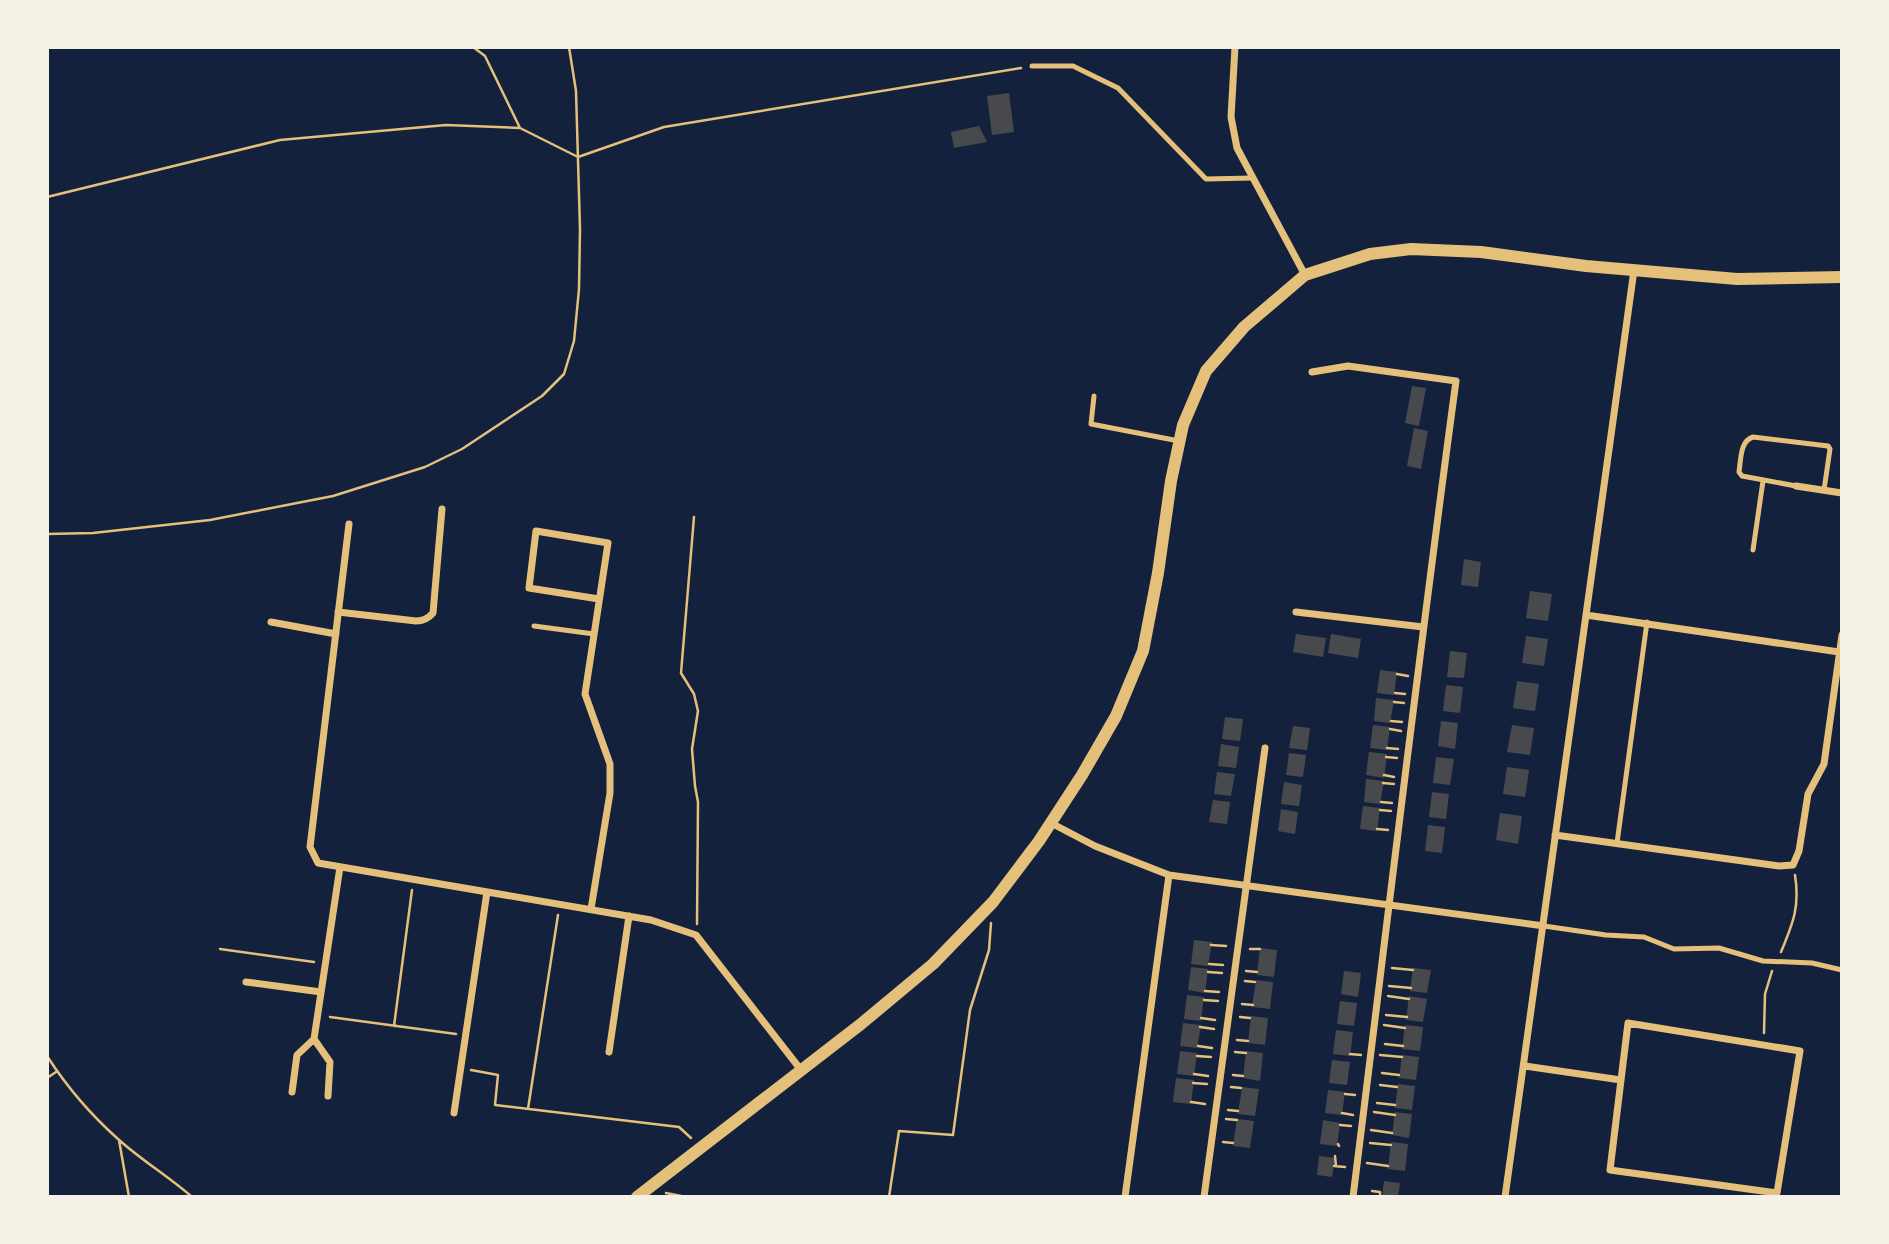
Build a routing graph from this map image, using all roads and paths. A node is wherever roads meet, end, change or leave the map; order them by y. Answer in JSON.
{"nodes":[{"id":1,"x":473,"y":47,"type":"edge"},
{"id":2,"x":569,"y":47,"type":"edge"},
{"id":3,"x":1235,"y":47,"type":"edge"},
{"id":4,"x":1032,"y":66,"type":"joint"},
{"id":5,"x":520,"y":128,"type":"junction"},
{"id":6,"x":578,"y":157,"type":"junction"},
{"id":7,"x":1252,"y":178,"type":"junction"},
{"id":8,"x":47,"y":197,"type":"edge"},
{"id":9,"x":1634,"y":270,"type":"junction"},
{"id":10,"x":1305,"y":275,"type":"junction"},
{"id":11,"x":1842,"y":278,"type":"edge"},
{"id":12,"x":1312,"y":372,"type":"dead end"},
{"id":13,"x":1094,"y":396,"type":"dead end"},
{"id":14,"x":1179,"y":441,"type":"junction"},
{"id":15,"x":1763,"y":481,"type":"junction"},
{"id":16,"x":1796,"y":486,"type":"joint"},
{"id":17,"x":1824,"y":490,"type":"junction"},
{"id":18,"x":1842,"y":492,"type":"edge"},
{"id":19,"x":442,"y":509,"type":"dead end"},
{"id":20,"x":694,"y":517,"type":"dead end"},
{"id":21,"x":349,"y":524,"type":"dead end"},
{"id":22,"x":47,"y":534,"type":"edge"},
{"id":23,"x":1753,"y":551,"type":"dead end"},
{"id":24,"x":599,"y":599,"type":"junction"},
{"id":25,"x":338,"y":612,"type":"junction"},
{"id":26,"x":1296,"y":612,"type":"dead end"},
{"id":27,"x":1586,"y":615,"type":"junction"},
{"id":28,"x":271,"y":622,"type":"dead end"},
{"id":29,"x":1647,"y":622,"type":"junction"},
{"id":30,"x":534,"y":626,"type":"dead end"},
{"id":31,"x":1423,"y":627,"type":"junction"},
{"id":32,"x":335,"y":634,"type":"junction"},
{"id":33,"x":594,"y":634,"type":"junction"},
{"id":34,"x":1842,"y":635,"type":"edge"},
{"id":35,"x":1839,"y":652,"type":"junction"},
{"id":36,"x":1265,"y":748,"type":"dead end"},
{"id":37,"x":1051,"y":823,"type":"junction"},
{"id":38,"x":1555,"y":835,"type":"junction"},
{"id":39,"x":1617,"y":843,"type":"junction"},
{"id":40,"x":340,"y":867,"type":"junction"},
{"id":41,"x":1168,"y":875,"type":"junction"},
{"id":42,"x":414,"y":879,"type":"junction"},
{"id":43,"x":1245,"y":886,"type":"junction"},
{"id":44,"x":487,"y":892,"type":"junction"},
{"id":45,"x":993,"y":902,"type":"junction"},
{"id":46,"x":560,"y":904,"type":"junction"},
{"id":47,"x":1390,"y":906,"type":"junction"},
{"id":48,"x":591,"y":909,"type":"junction"},
{"id":49,"x":629,"y":916,"type":"junction"},
{"id":50,"x":1544,"y":926,"type":"junction"},
{"id":51,"x":696,"y":935,"type":"junction"},
{"id":52,"x":1211,"y":945,"type":"dead end"},
{"id":53,"x":1237,"y":948,"type":"junction"},
{"id":54,"x":220,"y":949,"type":"dead end"},
{"id":55,"x":326,"y":963,"type":"junction"},
{"id":56,"x":1209,"y":964,"type":"dead end"},
{"id":57,"x":1382,"y":967,"type":"junction"},
{"id":58,"x":1413,"y":970,"type":"dead end"},
{"id":59,"x":1842,"y":970,"type":"edge"},
{"id":60,"x":1234,"y":971,"type":"junction"},
{"id":61,"x":1208,"y":972,"type":"dead end"},
{"id":62,"x":246,"y":982,"type":"dead end"},
{"id":63,"x":1380,"y":985,"type":"junction"},
{"id":64,"x":1410,"y":988,"type":"dead end"},
{"id":65,"x":1205,"y":991,"type":"dead end"},
{"id":66,"x":321,"y":992,"type":"junction"},
{"id":67,"x":1231,"y":994,"type":"junction"},
{"id":68,"x":1379,"y":995,"type":"junction"},
{"id":69,"x":1409,"y":999,"type":"dead end"},
{"id":70,"x":1204,"y":1000,"type":"dead end"},
{"id":71,"x":1230,"y":1003,"type":"junction"},
{"id":72,"x":1376,"y":1014,"type":"junction"},
{"id":73,"x":317,"y":1016,"type":"junction"},
{"id":74,"x":1407,"y":1017,"type":"dead end"},
{"id":75,"x":1201,"y":1018,"type":"dead end"},
{"id":76,"x":1375,"y":1024,"type":"junction"},
{"id":77,"x":394,"y":1026,"type":"junction"},
{"id":78,"x":1227,"y":1026,"type":"junction"},
{"id":79,"x":1200,"y":1027,"type":"dead end"},
{"id":80,"x":1405,"y":1028,"type":"dead end"},
{"id":81,"x":466,"y":1036,"type":"junction"},
{"id":82,"x":314,"y":1039,"type":"junction"},
{"id":83,"x":1373,"y":1043,"type":"junction"},
{"id":84,"x":1198,"y":1046,"type":"dead end"},
{"id":85,"x":1403,"y":1046,"type":"dead end"},
{"id":86,"x":1223,"y":1050,"type":"junction"},
{"id":87,"x":609,"y":1052,"type":"dead end"},
{"id":88,"x":1371,"y":1054,"type":"junction"},
{"id":89,"x":47,"y":1056,"type":"edge"},
{"id":90,"x":1402,"y":1057,"type":"dead end"},
{"id":91,"x":1525,"y":1066,"type":"junction"},
{"id":92,"x":461,"y":1069,"type":"junction"},
{"id":93,"x":801,"y":1070,"type":"junction"},
{"id":94,"x":57,"y":1071,"type":"junction"},
{"id":95,"x":1369,"y":1072,"type":"junction"},
{"id":96,"x":1194,"y":1074,"type":"dead end"},
{"id":97,"x":1399,"y":1075,"type":"dead end"},
{"id":98,"x":47,"y":1078,"type":"edge"},
{"id":99,"x":1220,"y":1078,"type":"junction"},
{"id":100,"x":1621,"y":1080,"type":"junction"},
{"id":101,"x":1368,"y":1083,"type":"junction"},
{"id":102,"x":1397,"y":1087,"type":"dead end"},
{"id":103,"x":292,"y":1092,"type":"dead end"},
{"id":104,"x":328,"y":1096,"type":"dead end"},
{"id":105,"x":1395,"y":1105,"type":"dead end"},
{"id":106,"x":1365,"y":1107,"type":"junction"},
{"id":107,"x":528,"y":1109,"type":"junction"},
{"id":108,"x":454,"y":1113,"type":"dead end"},
{"id":109,"x":1395,"y":1115,"type":"dead end"},
{"id":110,"x":1362,"y":1129,"type":"junction"},
{"id":111,"x":1392,"y":1133,"type":"dead end"},
{"id":112,"x":119,"y":1140,"type":"junction"},
{"id":113,"x":1360,"y":1142,"type":"junction"},
{"id":114,"x":1391,"y":1145,"type":"dead end"},
{"id":115,"x":700,"y":1147,"type":"junction"},
{"id":116,"x":1335,"y":1156,"type":"dead end"},
{"id":117,"x":1357,"y":1162,"type":"junction"},
{"id":118,"x":1336,"y":1166,"type":"dead end"},
{"id":119,"x":1388,"y":1166,"type":"dead end"},
{"id":120,"x":1738,"y":1188,"type":"junction"},
{"id":121,"x":1372,"y":1191,"type":"dead end"},
{"id":122,"x":129,"y":1197,"type":"edge"},
{"id":123,"x":192,"y":1197,"type":"edge"},
{"id":124,"x":637,"y":1197,"type":"edge"},
{"id":125,"x":889,"y":1197,"type":"edge"},
{"id":126,"x":1125,"y":1197,"type":"edge"},
{"id":127,"x":1204,"y":1197,"type":"edge"},
{"id":128,"x":1353,"y":1197,"type":"edge"},
{"id":129,"x":1380,"y":1197,"type":"edge"},
{"id":130,"x":1505,"y":1197,"type":"edge"},
{"id":131,"x":1737,"y":1197,"type":"edge"}],
"edges":[{"from":1,"to":5,"type":"path"},
{"from":2,"to":6,"type":"path"},
{"from":3,"to":7,"type":"street"},
{"from":4,"to":6,"type":"path"},
{"from":4,"to":7,"type":"lane"},
{"from":5,"to":6,"type":"path"},
{"from":5,"to":8,"type":"path"},
{"from":6,"to":22,"type":"path"},
{"from":7,"to":10,"type":"street"},
{"from":9,"to":10,"type":"street"},
{"from":9,"to":11,"type":"street"},
{"from":9,"to":27,"type":"street"},
{"from":10,"to":14,"type":"street"},
{"from":12,"to":31,"type":"street"},
{"from":13,"to":14,"type":"lane"},
{"from":14,"to":37,"type":"street"},
{"from":15,"to":16,"type":"lane"},
{"from":15,"to":17,"type":"lane"},
{"from":15,"to":23,"type":"lane"},
{"from":16,"to":17,"type":"street"},
{"from":17,"to":18,"type":"street"},
{"from":19,"to":25,"type":"street"},
{"from":20,"to":51,"type":"path"},
{"from":21,"to":25,"type":"street"},
{"from":24,"to":24,"type":"street"},
{"from":24,"to":33,"type":"street"},
{"from":25,"to":32,"type":"street"},
{"from":26,"to":31,"type":"street"},
{"from":27,"to":29,"type":"street"},
{"from":27,"to":38,"type":"street"},
{"from":28,"to":32,"type":"street"},
{"from":29,"to":35,"type":"street"},
{"from":29,"to":39,"type":"lane"},
{"from":30,"to":33,"type":"lane"},
{"from":31,"to":47,"type":"street"},
{"from":32,"to":40,"type":"street"},
{"from":33,"to":48,"type":"street"},
{"from":34,"to":35,"type":"street"},
{"from":35,"to":39,"type":"street"},
{"from":36,"to":43,"type":"street"},
{"from":37,"to":41,"type":"street"},
{"from":37,"to":45,"type":"street"},
{"from":38,"to":39,"type":"street"},
{"from":38,"to":50,"type":"street"},
{"from":40,"to":42,"type":"street"},
{"from":40,"to":55,"type":"street"},
{"from":41,"to":43,"type":"street"},
{"from":41,"to":126,"type":"street"},
{"from":42,"to":44,"type":"street"},
{"from":42,"to":77,"type":"path"},
{"from":43,"to":47,"type":"street"},
{"from":43,"to":53,"type":"street"},
{"from":44,"to":46,"type":"street"},
{"from":44,"to":81,"type":"street"},
{"from":45,"to":93,"type":"street"},
{"from":45,"to":125,"type":"path"},
{"from":46,"to":48,"type":"street"},
{"from":46,"to":107,"type":"path"},
{"from":47,"to":50,"type":"street"},
{"from":47,"to":57,"type":"street"},
{"from":48,"to":49,"type":"street"},
{"from":49,"to":51,"type":"street"},
{"from":49,"to":87,"type":"street"},
{"from":50,"to":59,"type":"lane"},
{"from":50,"to":91,"type":"street"},
{"from":51,"to":93,"type":"street"},
{"from":52,"to":53,"type":"path"},
{"from":53,"to":60,"type":"street"},
{"from":54,"to":55,"type":"path"},
{"from":55,"to":66,"type":"street"},
{"from":56,"to":60,"type":"path"},
{"from":57,"to":58,"type":"path"},
{"from":57,"to":63,"type":"street"},
{"from":60,"to":61,"type":"path"},
{"from":60,"to":67,"type":"street"},
{"from":62,"to":66,"type":"street"},
{"from":63,"to":64,"type":"path"},
{"from":63,"to":68,"type":"street"},
{"from":65,"to":67,"type":"path"},
{"from":66,"to":73,"type":"street"},
{"from":67,"to":71,"type":"street"},
{"from":68,"to":69,"type":"path"},
{"from":68,"to":72,"type":"street"},
{"from":70,"to":71,"type":"path"},
{"from":71,"to":78,"type":"street"},
{"from":72,"to":74,"type":"path"},
{"from":72,"to":76,"type":"street"},
{"from":73,"to":77,"type":"path"},
{"from":73,"to":82,"type":"street"},
{"from":75,"to":78,"type":"path"},
{"from":76,"to":80,"type":"path"},
{"from":76,"to":83,"type":"street"},
{"from":77,"to":81,"type":"path"},
{"from":78,"to":79,"type":"path"},
{"from":78,"to":86,"type":"street"},
{"from":81,"to":92,"type":"street"},
{"from":82,"to":103,"type":"street"},
{"from":82,"to":104,"type":"street"},
{"from":83,"to":85,"type":"path"},
{"from":83,"to":88,"type":"street"},
{"from":84,"to":86,"type":"path"},
{"from":86,"to":99,"type":"street"},
{"from":88,"to":90,"type":"path"},
{"from":88,"to":95,"type":"street"},
{"from":89,"to":94,"type":"path"},
{"from":91,"to":100,"type":"street"},
{"from":91,"to":130,"type":"street"},
{"from":92,"to":107,"type":"path"},
{"from":92,"to":108,"type":"street"},
{"from":93,"to":115,"type":"street"},
{"from":94,"to":98,"type":"path"},
{"from":94,"to":112,"type":"path"},
{"from":95,"to":97,"type":"path"},
{"from":95,"to":101,"type":"street"},
{"from":96,"to":99,"type":"path"},
{"from":99,"to":127,"type":"street"},
{"from":100,"to":120,"type":"street"},
{"from":100,"to":120,"type":"street"},
{"from":101,"to":102,"type":"path"},
{"from":101,"to":106,"type":"street"},
{"from":105,"to":106,"type":"path"},
{"from":106,"to":109,"type":"path"},
{"from":106,"to":110,"type":"street"},
{"from":107,"to":115,"type":"path"},
{"from":110,"to":111,"type":"path"},
{"from":110,"to":113,"type":"street"},
{"from":112,"to":122,"type":"path"},
{"from":112,"to":123,"type":"path"},
{"from":113,"to":114,"type":"path"},
{"from":113,"to":117,"type":"street"},
{"from":115,"to":124,"type":"street"},
{"from":116,"to":118,"type":"path"},
{"from":117,"to":119,"type":"path"},
{"from":117,"to":128,"type":"street"},
{"from":120,"to":131,"type":"street"},
{"from":121,"to":129,"type":"path"}]}
